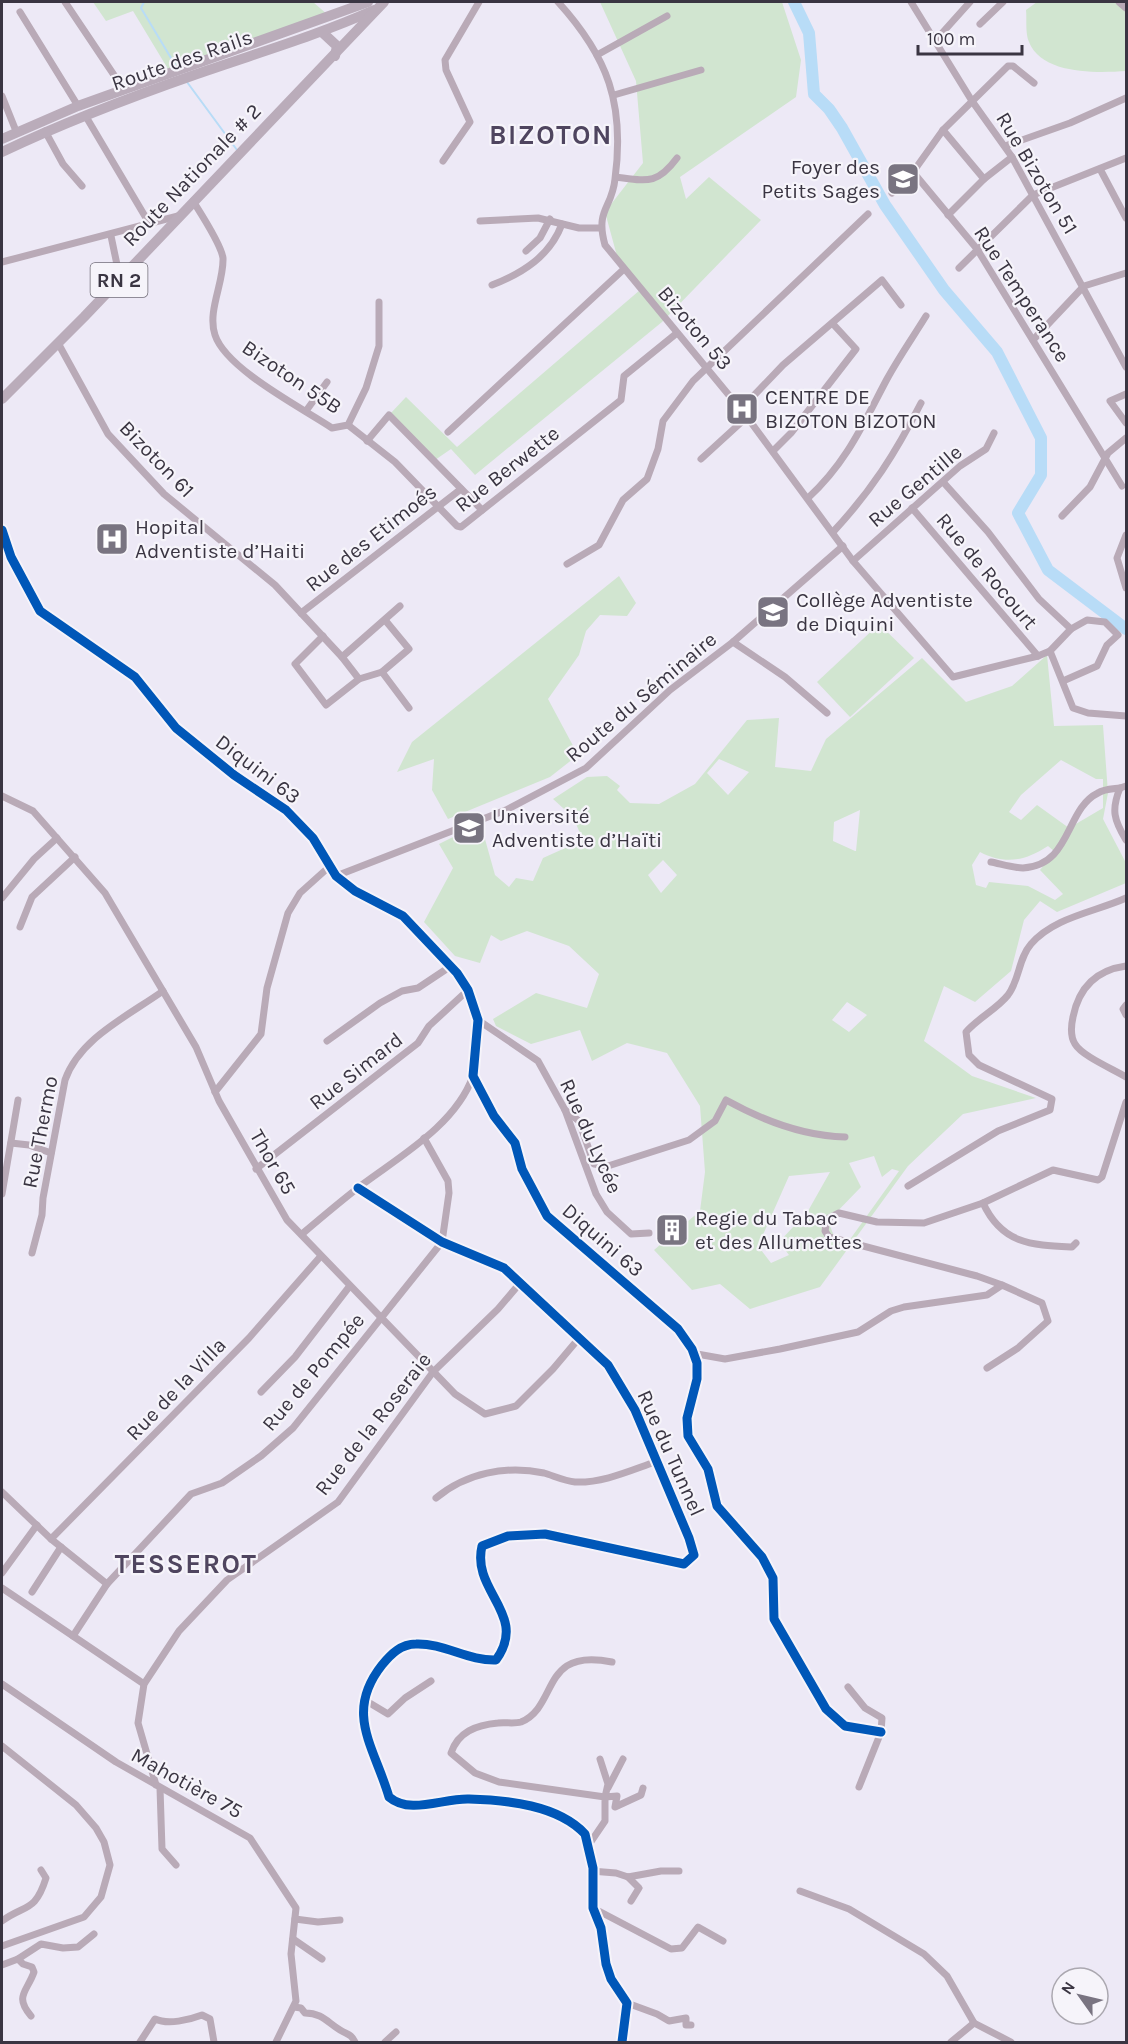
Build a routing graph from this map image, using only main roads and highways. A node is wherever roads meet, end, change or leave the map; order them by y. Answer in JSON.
{"nodes":[{"id":1,"x":376,"y":4,"type":"edge"},
{"id":2,"x":323,"y":33,"type":"junction"},
{"id":3,"x":335,"y":56,"type":"junction"},
{"id":4,"x":194,"y":70,"type":"junction"},
{"id":5,"x":174,"y":77,"type":"junction"},
{"id":6,"x":81,"y":111,"type":"junction"},
{"id":7,"x":2,"y":139,"type":"edge"},
{"id":8,"x":2,"y":152,"type":"edge"},
{"id":9,"x":2,"y":399,"type":"edge"}],
"edges":[{"from":1,"to":2,"type":"main road","name":"Route des Rails"},
{"from":1,"to":3,"type":"main road","name":"Route Nationale # 2","number":"RN 2"},
{"from":1,"to":4,"type":"main road","name":"Route des Rails"},
{"from":2,"to":3,"type":"main road"},
{"from":2,"to":4,"type":"main road","name":"Route des Rails"},
{"from":3,"to":9,"type":"main road","name":"Route Nationale # 2","number":"RN 2"},
{"from":4,"to":5,"type":"main road","name":"Route des Rails"},
{"from":5,"to":6,"type":"main road","name":"Route des Rails"},
{"from":5,"to":6,"type":"main road","name":"Route des Rails"},
{"from":6,"to":7,"type":"main road","name":"Route des Rails"},
{"from":6,"to":8,"type":"main road","name":"Route des Rails"}]}
